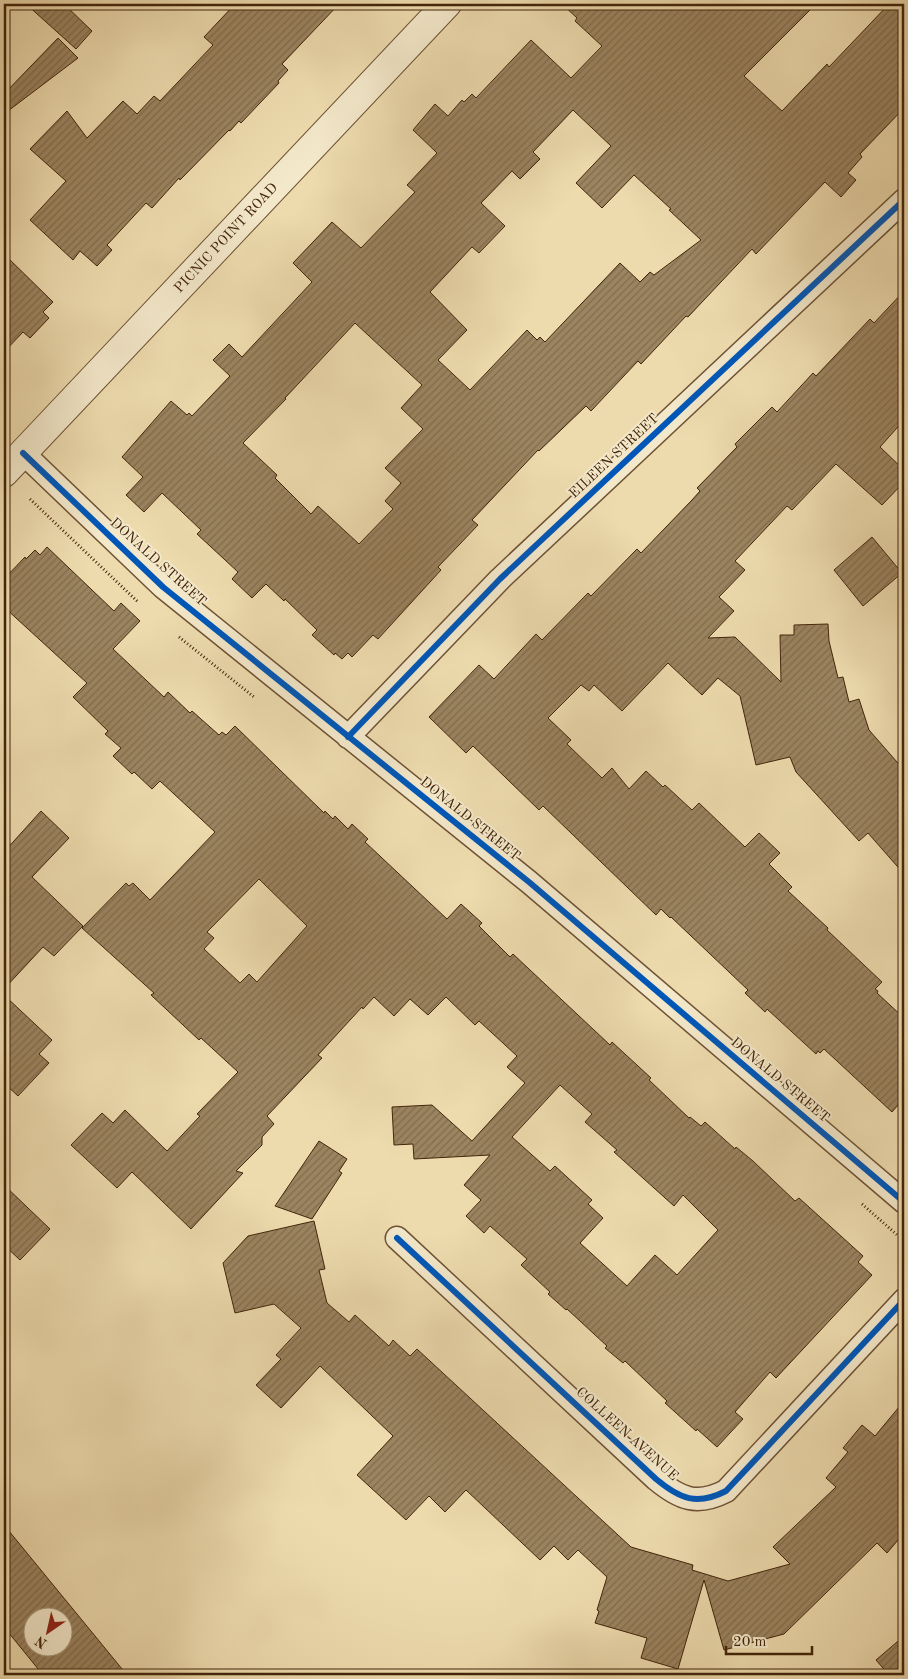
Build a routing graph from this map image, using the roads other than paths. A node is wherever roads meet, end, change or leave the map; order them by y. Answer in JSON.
{"nodes":[{"id":1,"x":448,"y":4,"type":"edge"},
{"id":2,"x":904,"y":200,"type":"edge"},
{"id":3,"x":23,"y":453,"type":"junction"},
{"id":4,"x":4,"y":473,"type":"edge"},
{"id":5,"x":348,"y":736,"type":"junction"},
{"id":6,"x":904,"y":1202,"type":"edge"},
{"id":7,"x":397,"y":1238,"type":"dead end"},
{"id":8,"x":904,"y":1300,"type":"edge"}],
"edges":[{"from":1,"to":3,"type":"street","name":"PICNIC POINT ROAD"},
{"from":2,"to":5,"type":"street","name":"EILEEN STREET"},
{"from":3,"to":4,"type":"street","name":"PICNIC POINT ROAD"},
{"from":3,"to":5,"type":"street","name":"DONALD STREET"},
{"from":5,"to":6,"type":"street","name":"DONALD STREET"},
{"from":7,"to":8,"type":"street","name":"COLLEEN AVENUE"}]}
